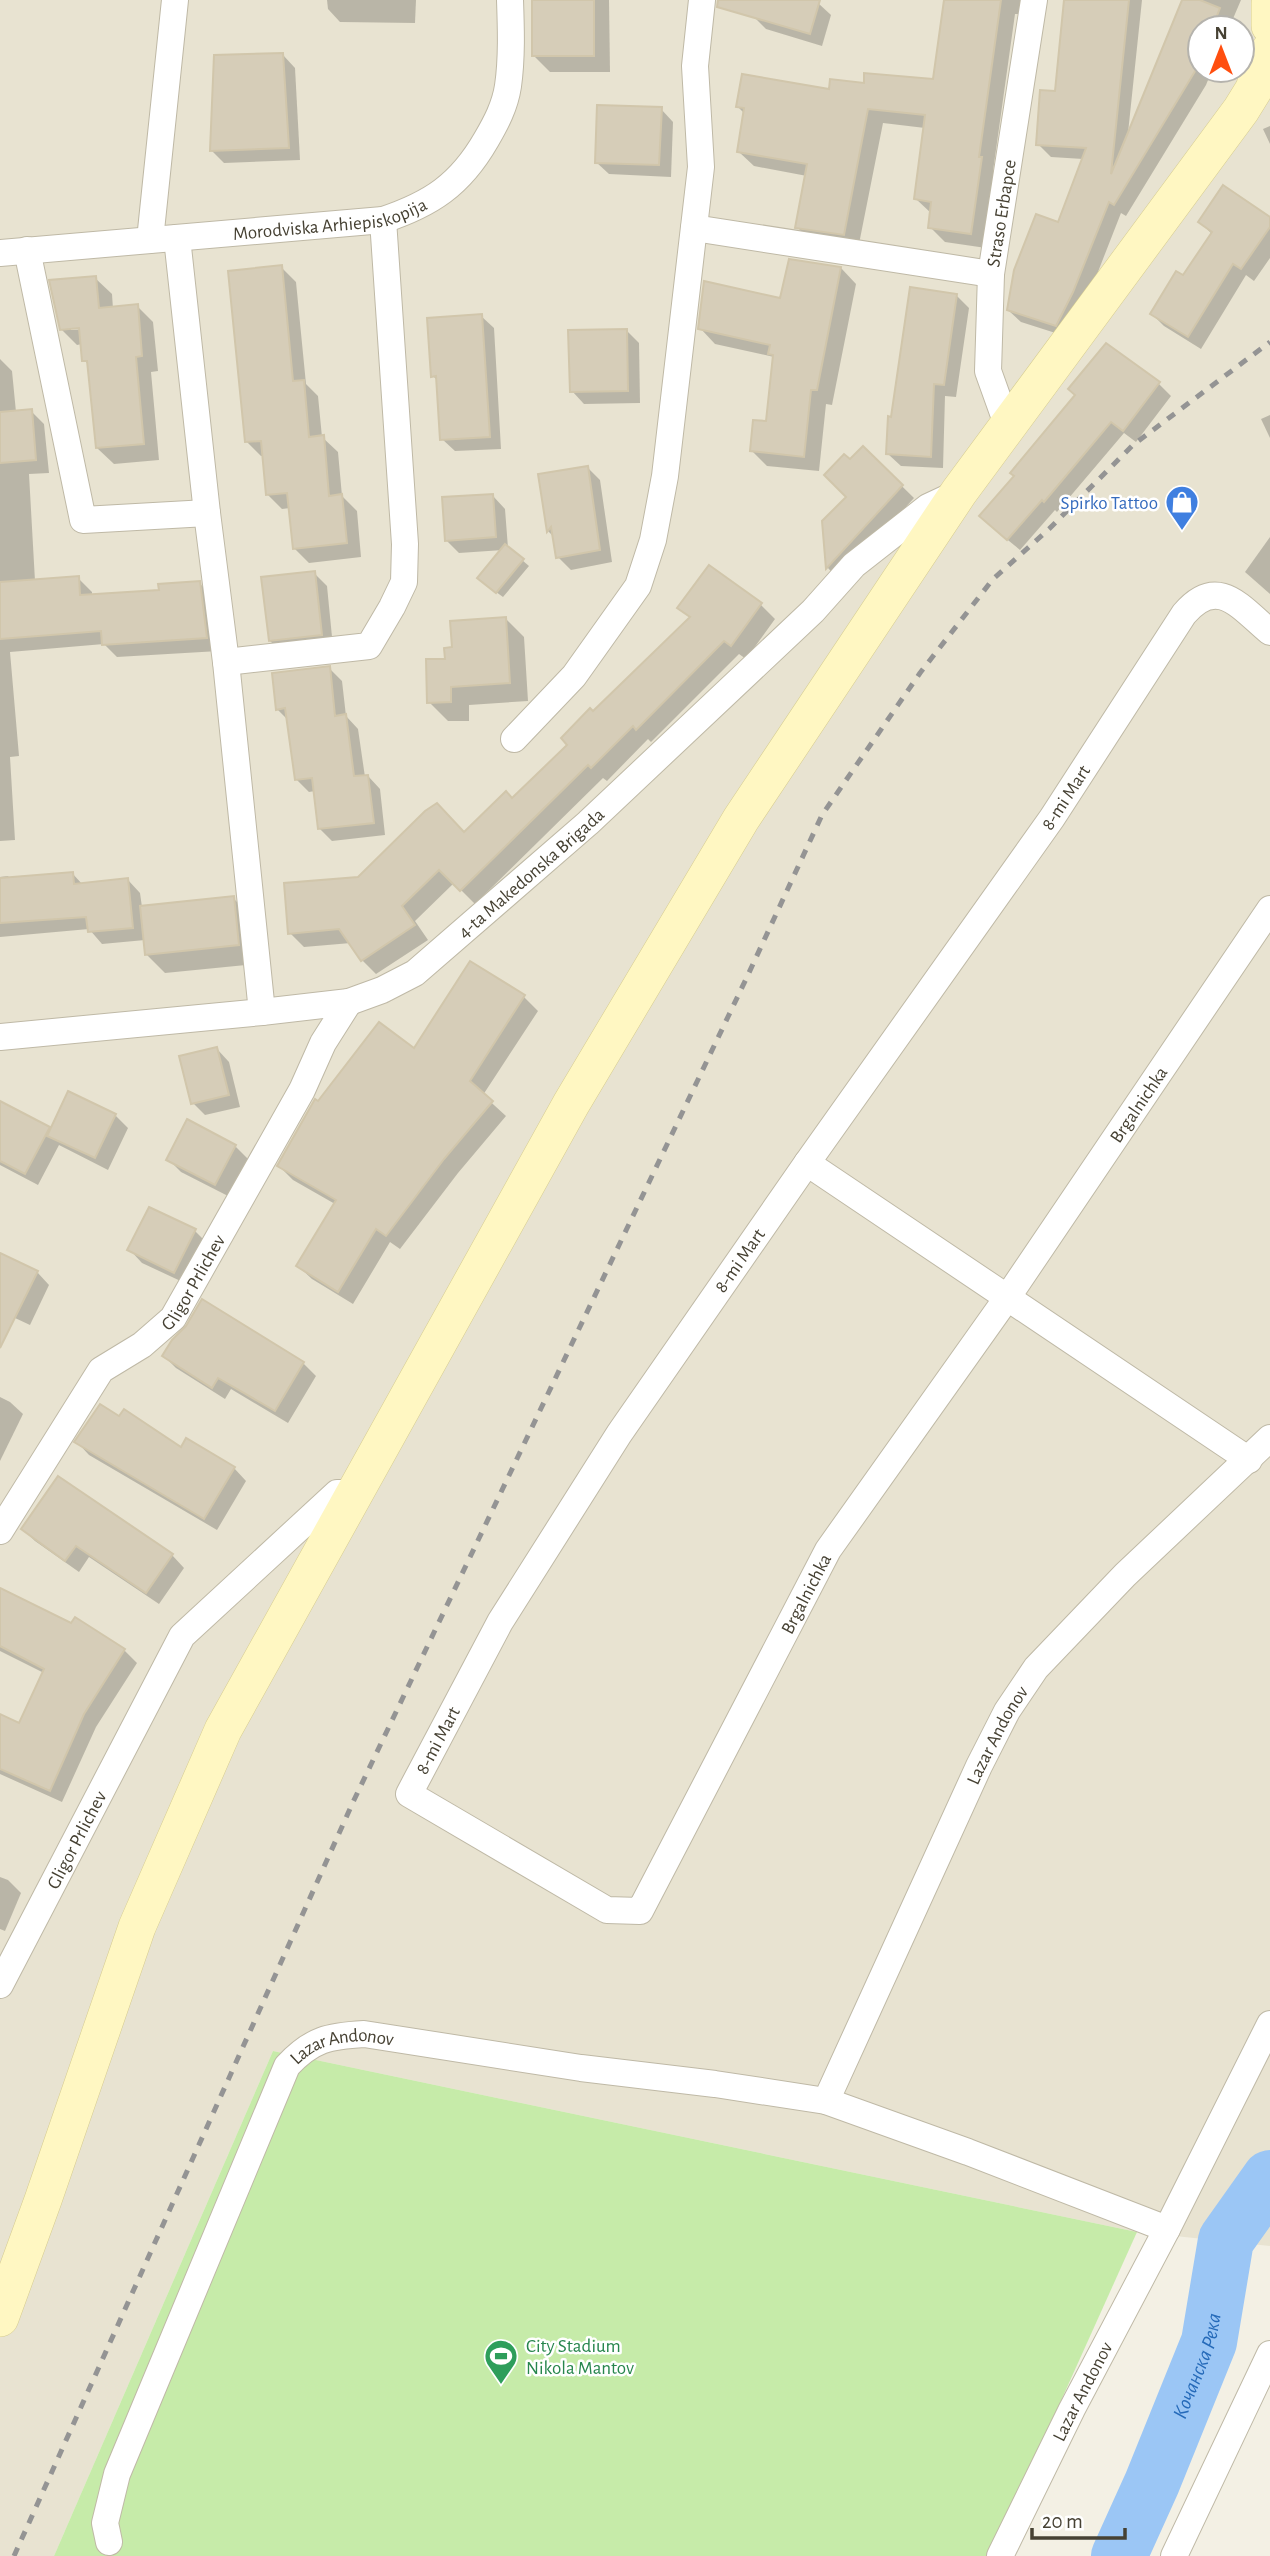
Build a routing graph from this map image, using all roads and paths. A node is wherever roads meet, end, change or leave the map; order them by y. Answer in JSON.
{"nodes":[{"id":1,"x":175,"y":0,"type":"edge"},
{"id":2,"x":510,"y":0,"type":"edge"},
{"id":3,"x":702,"y":0,"type":"edge"},
{"id":4,"x":1034,"y":0,"type":"edge"},
{"id":5,"x":1270,"y":3,"type":"edge"},
{"id":6,"x":1270,"y":26,"type":"edge"},
{"id":7,"x":1270,"y":50,"type":"edge"},
{"id":8,"x":1262,"y":84,"type":"edge"},
{"id":9,"x":383,"y":220,"type":"junction"},
{"id":10,"x":694,"y":228,"type":"junction"},
{"id":11,"x":177,"y":238,"type":"junction"},
{"id":12,"x":150,"y":240,"type":"junction"},
{"id":13,"x":27,"y":250,"type":"junction"},
{"id":14,"x":0,"y":253,"type":"edge"},
{"id":15,"x":991,"y":274,"type":"junction"},
{"id":16,"x":1007,"y":424,"type":"junction"},
{"id":17,"x":959,"y":492,"type":"junction"},
{"id":18,"x":207,"y":513,"type":"junction"},
{"id":19,"x":1270,"y":632,"type":"edge"},
{"id":20,"x":226,"y":662,"type":"junction"},
{"id":21,"x":514,"y":740,"type":"dead end"},
{"id":22,"x":1270,"y":909,"type":"edge"},
{"id":23,"x":349,"y":1002,"type":"junction"},
{"id":24,"x":262,"y":1013,"type":"junction"},
{"id":25,"x":0,"y":1037,"type":"edge"},
{"id":26,"x":807,"y":1163,"type":"junction"},
{"id":27,"x":1007,"y":1298,"type":"junction"},
{"id":28,"x":1270,"y":1438,"type":"edge"},
{"id":29,"x":1249,"y":1460,"type":"junction"},
{"id":30,"x":354,"y":1493,"type":"junction"},
{"id":31,"x":0,"y":1531,"type":"edge"},
{"id":32,"x":640,"y":1911,"type":"joint"},
{"id":33,"x":0,"y":1985,"type":"edge"},
{"id":34,"x":1270,"y":2024,"type":"edge"},
{"id":35,"x":826,"y":2101,"type":"junction"},
{"id":36,"x":1167,"y":2229,"type":"junction"},
{"id":37,"x":0,"y":2318,"type":"edge"},
{"id":38,"x":1270,"y":2354,"type":"edge"},
{"id":39,"x":109,"y":2542,"type":"dead end"},
{"id":40,"x":1000,"y":2556,"type":"edge"},
{"id":41,"x":1174,"y":2556,"type":"edge"}],
"edges":[{"from":1,"to":12,"type":"street"},
{"from":2,"to":9,"type":"street","name":"Morodviska Arhiepiskopija"},
{"from":3,"to":10,"type":"street"},
{"from":4,"to":15,"type":"street","name":"Straso Erbapce"},
{"from":5,"to":6,"type":"street"},
{"from":7,"to":8,"type":"street"},
{"from":8,"to":16,"type":"street"},
{"from":9,"to":11,"type":"street","name":"Morodviska Arhiepiskopija"},
{"from":9,"to":20,"type":"street"},
{"from":10,"to":15,"type":"street"},
{"from":10,"to":21,"type":"street"},
{"from":11,"to":12,"type":"street","name":"Morodviska Arhiepiskopija"},
{"from":11,"to":18,"type":"street"},
{"from":12,"to":13,"type":"street","name":"Morodviska Arhiepiskopija"},
{"from":13,"to":14,"type":"street","name":"Morodviska Arhiepiskopija"},
{"from":13,"to":18,"type":"street"},
{"from":15,"to":16,"type":"street","name":"Straso Erbapce"},
{"from":16,"to":17,"type":"street"},
{"from":17,"to":23,"type":"street","name":"4-ta Makedonska Brigada"},
{"from":17,"to":30,"type":"street"},
{"from":18,"to":20,"type":"street"},
{"from":19,"to":26,"type":"street","name":"8-mi Mart"},
{"from":20,"to":24,"type":"street"},
{"from":22,"to":27,"type":"street","name":"Brgalnichka"},
{"from":23,"to":24,"type":"street","name":"4-ta Makedonska Brigada"},
{"from":23,"to":31,"type":"street","name":"Gligor Prlichev"},
{"from":24,"to":25,"type":"street","name":"4-ta Makedonska Brigada"},
{"from":26,"to":27,"type":"street"},
{"from":26,"to":32,"type":"street","name":"8-mi Mart"},
{"from":27,"to":29,"type":"street"},
{"from":27,"to":32,"type":"street","name":"Brgalnichka"},
{"from":28,"to":29,"type":"street","name":"Lazar Andonov"},
{"from":29,"to":35,"type":"street","name":"Lazar Andonov"},
{"from":30,"to":33,"type":"street","name":"Gligor Prlichev"},
{"from":30,"to":37,"type":"street"},
{"from":34,"to":36,"type":"street","name":"Lazar Andonov"},
{"from":35,"to":36,"type":"street","name":"Lazar Andonov"},
{"from":35,"to":39,"type":"street","name":"Lazar Andonov"},
{"from":36,"to":40,"type":"street","name":"Lazar Andonov"},
{"from":38,"to":41,"type":"street"}]}
